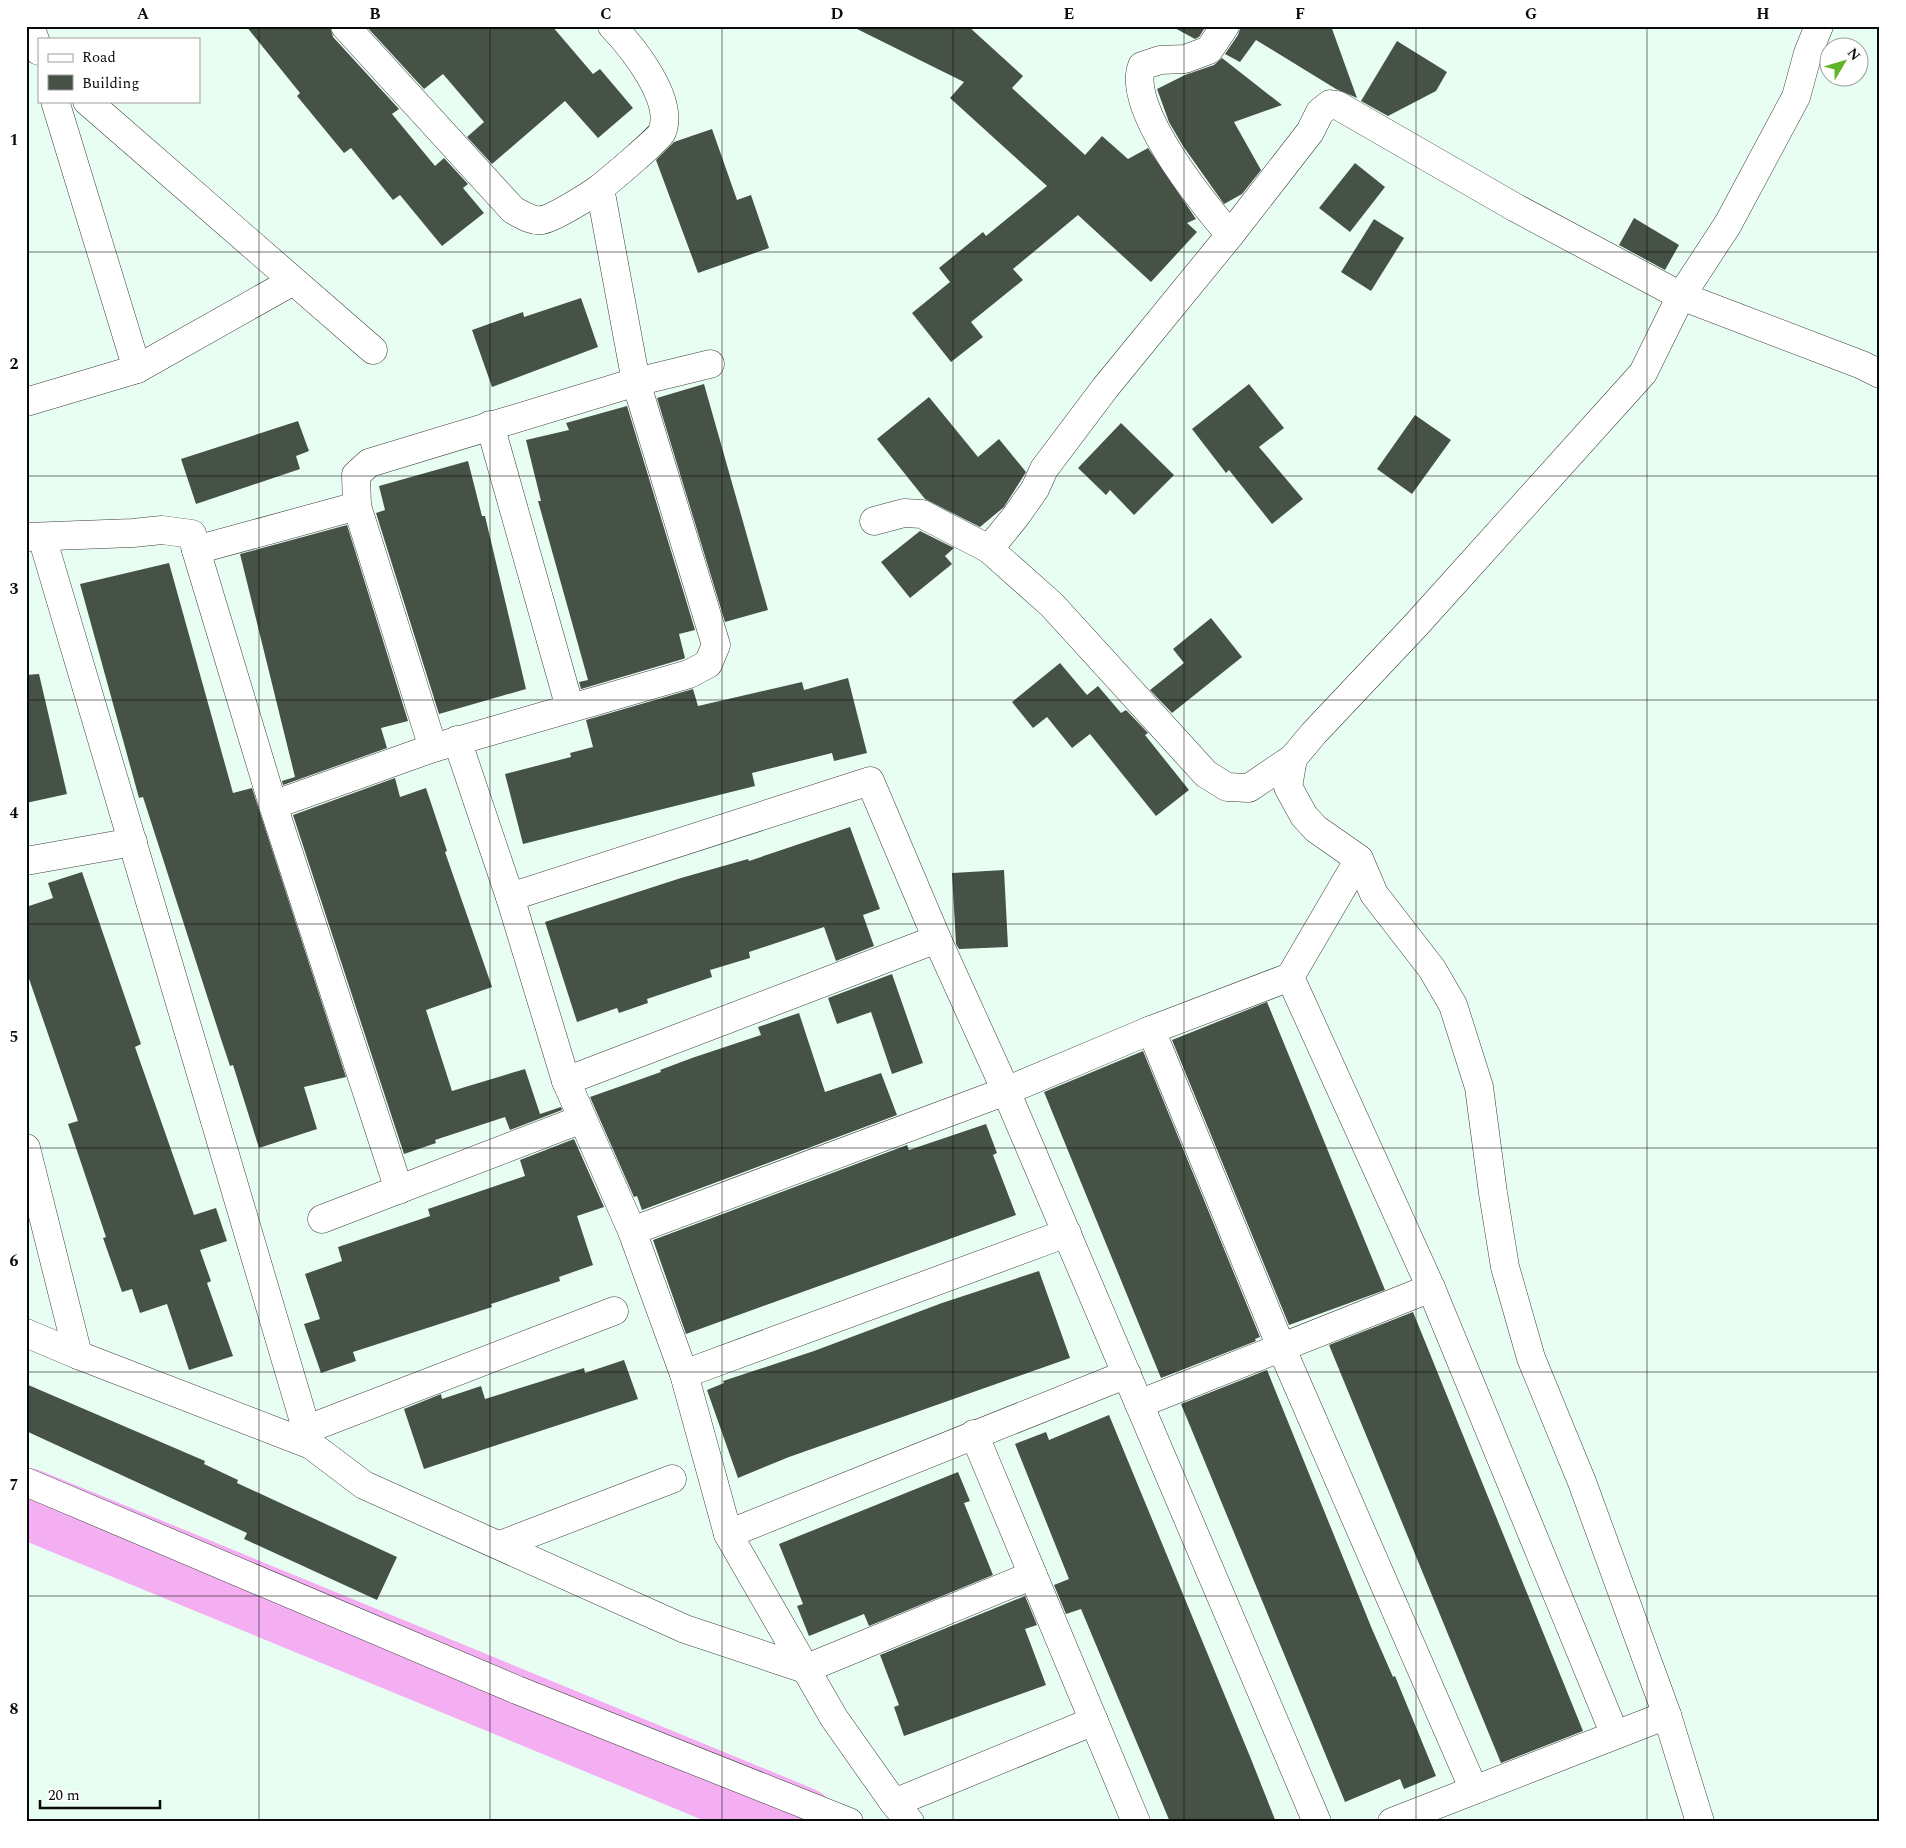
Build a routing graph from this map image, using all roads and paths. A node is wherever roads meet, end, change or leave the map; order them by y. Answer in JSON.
{"nodes":[{"id":1,"x":30,"y":26,"type":"edge"},
{"id":2,"x":345,"y":26,"type":"edge"},
{"id":3,"x":612,"y":26,"type":"edge"},
{"id":4,"x":1225,"y":26,"type":"edge"},
{"id":5,"x":1819,"y":26,"type":"edge"},
{"id":6,"x":38,"y":48,"type":"edge"},
{"id":7,"x":55,"y":102,"type":"edge"},
{"id":8,"x":88,"y":102,"type":"edge"},
{"id":9,"x":600,"y":188,"type":"junction"},
{"id":10,"x":1230,"y":235,"type":"junction"},
{"id":11,"x":293,"y":281,"type":"junction"},
{"id":12,"x":1681,"y":296,"type":"junction"},
{"id":13,"x":373,"y":350,"type":"dead end"},
{"id":14,"x":710,"y":364,"type":"dead end"},
{"id":15,"x":137,"y":369,"type":"junction"},
{"id":16,"x":1880,"y":374,"type":"edge"},
{"id":17,"x":636,"y":382,"type":"junction"},
{"id":18,"x":26,"y":402,"type":"edge"},
{"id":19,"x":490,"y":425,"type":"junction"},
{"id":20,"x":357,"y":506,"type":"junction"},
{"id":21,"x":874,"y":521,"type":"dead end"},
{"id":22,"x":34,"y":537,"type":"edge"},
{"id":23,"x":989,"y":549,"type":"junction"},
{"id":24,"x":196,"y":550,"type":"junction"},
{"id":25,"x":570,"y":708,"type":"junction"},
{"id":26,"x":445,"y":744,"type":"junction"},
{"id":27,"x":1293,"y":758,"type":"junction"},
{"id":28,"x":274,"y":805,"type":"junction"},
{"id":29,"x":133,"y":842,"type":"junction"},
{"id":30,"x":1359,"y":859,"type":"junction"},
{"id":31,"x":26,"y":861,"type":"edge"},
{"id":32,"x":510,"y":897,"type":"junction"},
{"id":33,"x":937,"y":939,"type":"junction"},
{"id":34,"x":1290,"y":977,"type":"junction"},
{"id":35,"x":1151,"y":1030,"type":"junction"},
{"id":36,"x":566,"y":1081,"type":"junction"},
{"id":37,"x":1006,"y":1091,"type":"junction"},
{"id":38,"x":582,"y":1119,"type":"junction"},
{"id":39,"x":26,"y":1148,"type":"edge"},
{"id":40,"x":399,"y":1190,"type":"junction"},
{"id":41,"x":32,"y":1198,"type":"edge"},
{"id":42,"x":322,"y":1219,"type":"dead end"},
{"id":43,"x":632,"y":1231,"type":"junction"},
{"id":44,"x":1067,"y":1233,"type":"junction"},
{"id":45,"x":1431,"y":1288,"type":"junction"},
{"id":46,"x":614,"y":1311,"type":"dead end"},
{"id":47,"x":26,"y":1333,"type":"edge"},
{"id":48,"x":1281,"y":1348,"type":"junction"},
{"id":49,"x":78,"y":1355,"type":"junction"},
{"id":50,"x":684,"y":1374,"type":"junction"},
{"id":51,"x":1127,"y":1374,"type":"junction"},
{"id":52,"x":1139,"y":1404,"type":"junction"},
{"id":53,"x":974,"y":1434,"type":"junction"},
{"id":54,"x":308,"y":1437,"type":"junction"},
{"id":55,"x":672,"y":1479,"type":"dead end"},
{"id":56,"x":26,"y":1482,"type":"edge"},
{"id":57,"x":728,"y":1534,"type":"junction"},
{"id":58,"x":500,"y":1545,"type":"junction"},
{"id":59,"x":1033,"y":1575,"type":"junction"},
{"id":60,"x":805,"y":1669,"type":"junction"},
{"id":61,"x":1667,"y":1715,"type":"junction"},
{"id":62,"x":1094,"y":1721,"type":"junction"},
{"id":63,"x":1615,"y":1735,"type":"junction"},
{"id":64,"x":1474,"y":1790,"type":"junction"},
{"id":65,"x":902,"y":1812,"type":"edge"},
{"id":66,"x":849,"y":1822,"type":"edge"},
{"id":67,"x":1136,"y":1822,"type":"edge"},
{"id":68,"x":1317,"y":1822,"type":"edge"},
{"id":69,"x":1392,"y":1822,"type":"edge"},
{"id":70,"x":1700,"y":1822,"type":"edge"}],
"edges":[{"from":1,"to":6,"type":"street"},
{"from":2,"to":9,"type":"street"},
{"from":3,"to":9,"type":"street"},
{"from":4,"to":10,"type":"street"},
{"from":5,"to":12,"type":"street"},
{"from":7,"to":15,"type":"street"},
{"from":8,"to":11,"type":"street"},
{"from":9,"to":17,"type":"street"},
{"from":10,"to":12,"type":"street"},
{"from":10,"to":23,"type":"street"},
{"from":11,"to":13,"type":"street"},
{"from":11,"to":15,"type":"street"},
{"from":12,"to":16,"type":"street"},
{"from":12,"to":27,"type":"street"},
{"from":14,"to":17,"type":"street"},
{"from":15,"to":18,"type":"street"},
{"from":17,"to":19,"type":"street"},
{"from":17,"to":25,"type":"street"},
{"from":19,"to":20,"type":"street"},
{"from":19,"to":25,"type":"street"},
{"from":20,"to":24,"type":"street"},
{"from":20,"to":26,"type":"street"},
{"from":21,"to":23,"type":"street"},
{"from":22,"to":24,"type":"street"},
{"from":22,"to":29,"type":"street"},
{"from":23,"to":27,"type":"street"},
{"from":24,"to":28,"type":"street"},
{"from":25,"to":26,"type":"street"},
{"from":26,"to":28,"type":"street"},
{"from":26,"to":32,"type":"street"},
{"from":27,"to":30,"type":"street"},
{"from":28,"to":40,"type":"street"},
{"from":29,"to":31,"type":"street"},
{"from":29,"to":54,"type":"street"},
{"from":30,"to":34,"type":"street"},
{"from":30,"to":61,"type":"street"},
{"from":32,"to":33,"type":"street"},
{"from":32,"to":36,"type":"street"},
{"from":33,"to":36,"type":"street"},
{"from":33,"to":37,"type":"street"},
{"from":34,"to":35,"type":"street"},
{"from":34,"to":45,"type":"street"},
{"from":35,"to":37,"type":"street"},
{"from":35,"to":48,"type":"street"},
{"from":36,"to":38,"type":"street"},
{"from":37,"to":43,"type":"street"},
{"from":37,"to":44,"type":"street"},
{"from":38,"to":40,"type":"street"},
{"from":38,"to":43,"type":"street"},
{"from":39,"to":41,"type":"street"},
{"from":40,"to":42,"type":"street"},
{"from":41,"to":49,"type":"street"},
{"from":43,"to":50,"type":"street"},
{"from":44,"to":50,"type":"street"},
{"from":44,"to":51,"type":"street"},
{"from":45,"to":48,"type":"street"},
{"from":45,"to":63,"type":"street"},
{"from":46,"to":54,"type":"street"},
{"from":47,"to":49,"type":"street"},
{"from":48,"to":52,"type":"street"},
{"from":48,"to":64,"type":"street"},
{"from":49,"to":54,"type":"street"},
{"from":50,"to":57,"type":"street"},
{"from":51,"to":52,"type":"street"},
{"from":51,"to":53,"type":"street"},
{"from":52,"to":68,"type":"street"},
{"from":53,"to":57,"type":"street"},
{"from":53,"to":59,"type":"street"},
{"from":54,"to":58,"type":"street"},
{"from":55,"to":58,"type":"street"},
{"from":56,"to":66,"type":"street"},
{"from":57,"to":60,"type":"street"},
{"from":58,"to":60,"type":"street"},
{"from":59,"to":60,"type":"street"},
{"from":59,"to":62,"type":"street"},
{"from":60,"to":65,"type":"street"},
{"from":61,"to":63,"type":"street"},
{"from":61,"to":70,"type":"street"},
{"from":62,"to":65,"type":"street"},
{"from":62,"to":67,"type":"street"},
{"from":63,"to":64,"type":"street"},
{"from":64,"to":69,"type":"street"}]}
